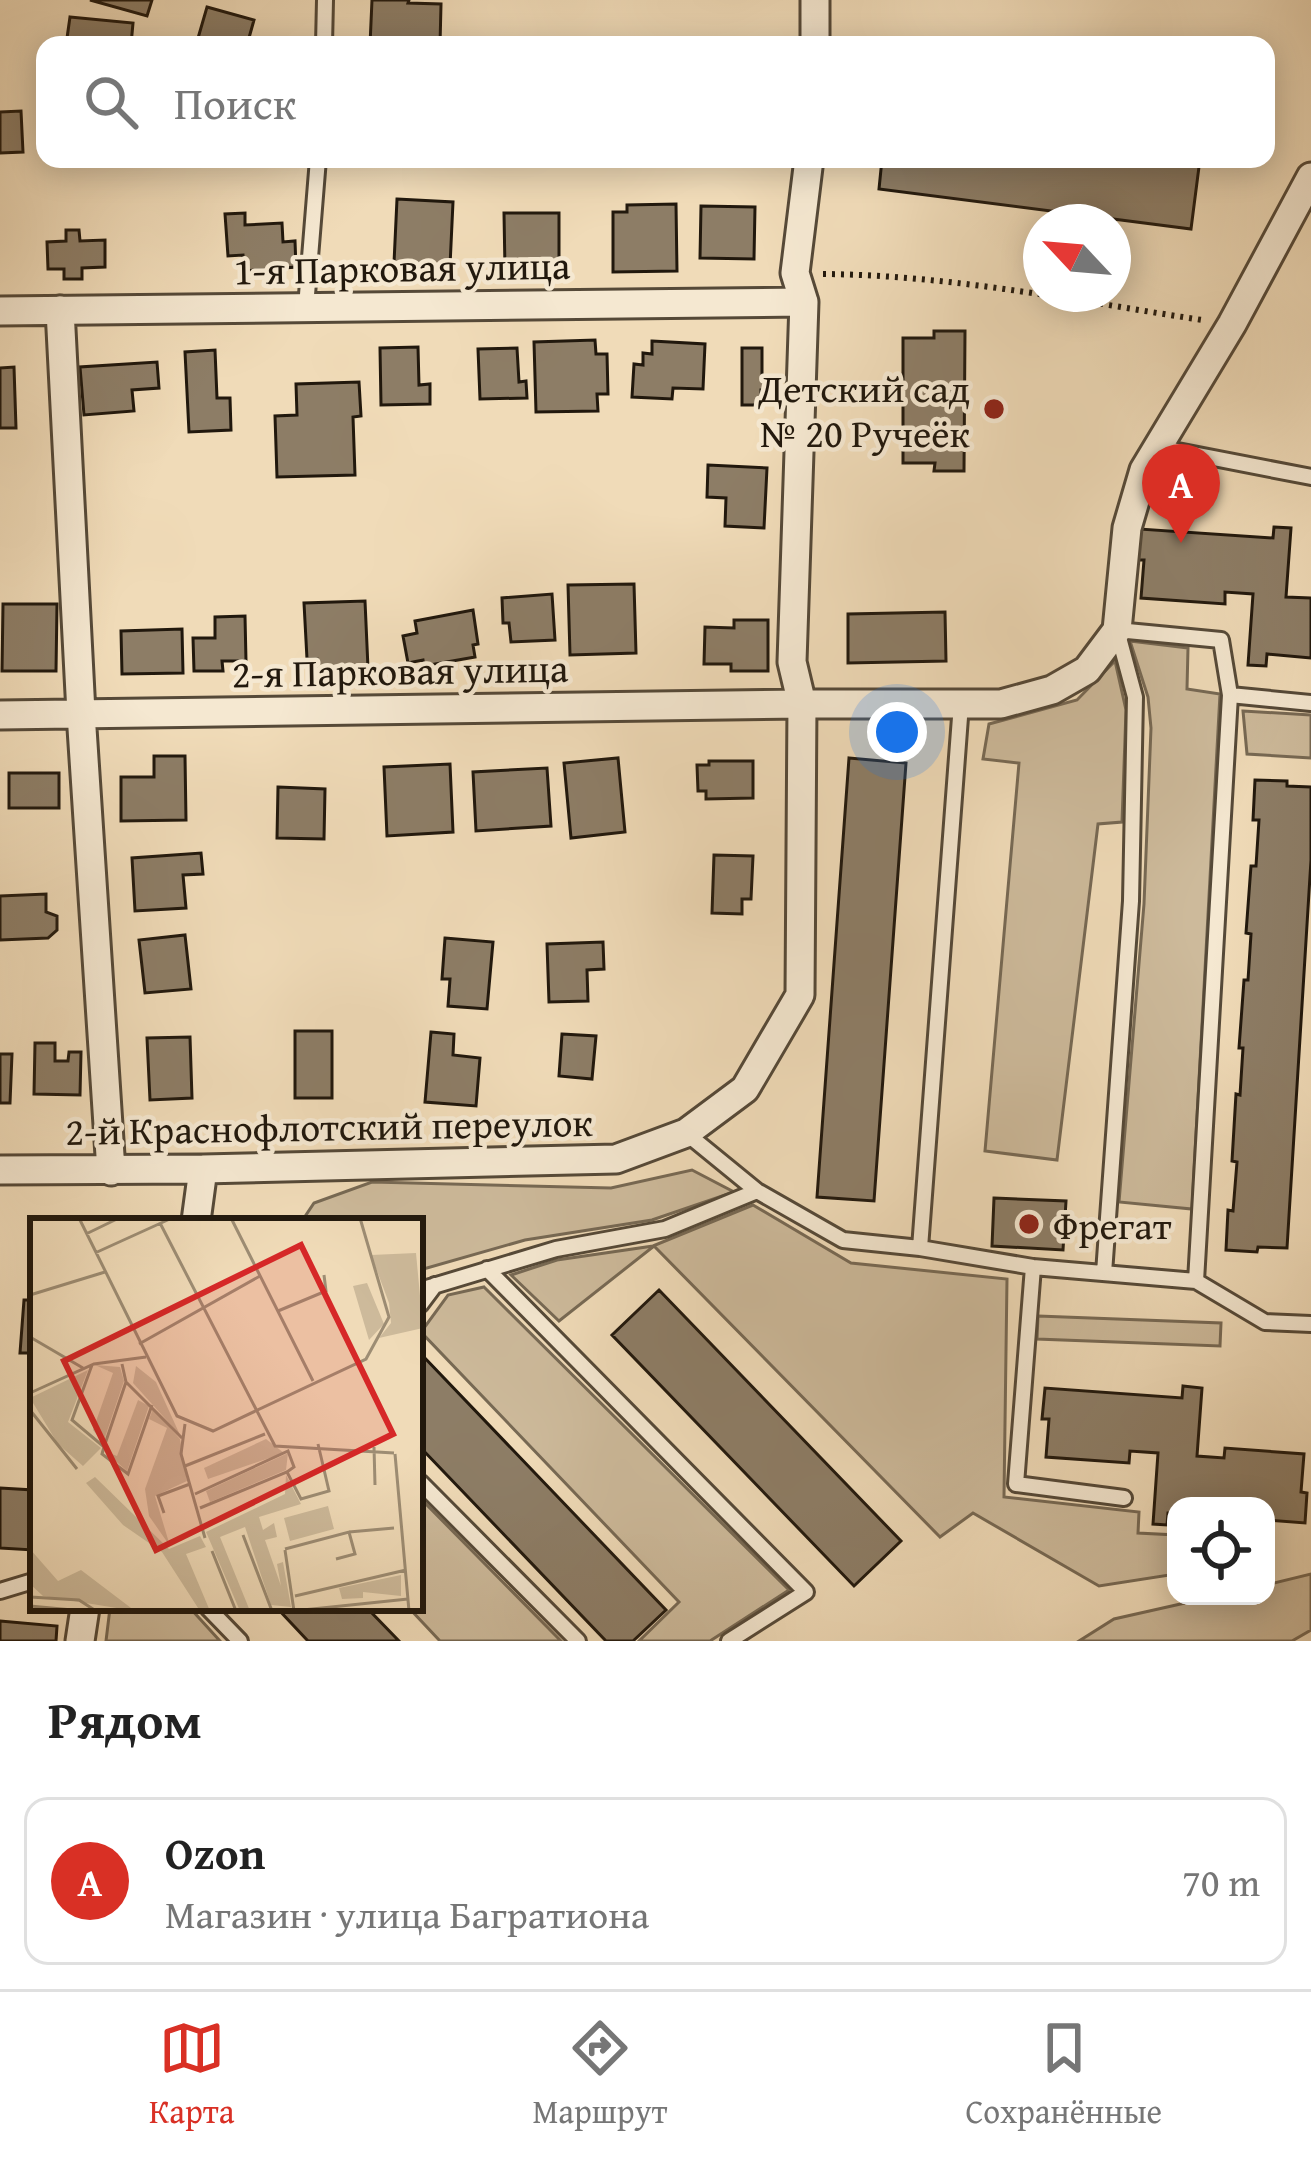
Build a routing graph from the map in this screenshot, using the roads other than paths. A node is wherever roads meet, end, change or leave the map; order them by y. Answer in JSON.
{"nodes":[{"id":1,"x":325,"y":0,"type":"edge"},
{"id":2,"x":815,"y":0,"type":"edge"},
{"id":3,"x":324,"y":36,"type":"edge"},
{"id":4,"x":815,"y":36,"type":"edge"},
{"id":5,"x":317,"y":168,"type":"edge"},
{"id":6,"x":808,"y":168,"type":"edge"},
{"id":7,"x":1311,"y":177,"type":"edge"},
{"id":8,"x":805,"y":302,"type":"junction"},
{"id":9,"x":307,"y":308,"type":"junction"},
{"id":10,"x":60,"y":310,"type":"junction"},
{"id":11,"x":0,"y":311,"type":"edge"},
{"id":12,"x":1156,"y":447,"type":"junction"},
{"id":13,"x":1311,"y":477,"type":"edge"},
{"id":14,"x":1117,"y":629,"type":"junction"},
{"id":15,"x":1230,"y":695,"type":"junction"},
{"id":16,"x":1311,"y":703,"type":"edge"},
{"id":17,"x":802,"y":704,"type":"junction"},
{"id":18,"x":961,"y":704,"type":"junction"},
{"id":19,"x":81,"y":713,"type":"junction"},
{"id":20,"x":0,"y":716,"type":"edge"},
{"id":21,"x":686,"y":1133,"type":"junction"},
{"id":22,"x":203,"y":1169,"type":"junction"},
{"id":23,"x":0,"y":1170,"type":"edge"},
{"id":24,"x":111,"y":1171,"type":"junction"},
{"id":25,"x":757,"y":1190,"type":"junction"},
{"id":26,"x":196,"y":1218,"type":"edge"},
{"id":27,"x":920,"y":1248,"type":"junction"},
{"id":28,"x":1033,"y":1267,"type":"junction"},
{"id":29,"x":488,"y":1269,"type":"junction"},
{"id":30,"x":1104,"y":1273,"type":"junction"},
{"id":31,"x":1196,"y":1281,"type":"junction"},
{"id":32,"x":428,"y":1287,"type":"edge"},
{"id":33,"x":1311,"y":1324,"type":"edge"},
{"id":34,"x":423,"y":1485,"type":"edge"},
{"id":35,"x":1124,"y":1498,"type":"dead end"},
{"id":36,"x":30,"y":1582,"type":"edge"},
{"id":37,"x":0,"y":1591,"type":"edge"},
{"id":38,"x":85,"y":1611,"type":"edge"},
{"id":39,"x":211,"y":1611,"type":"edge"},
{"id":40,"x":80,"y":1641,"type":"edge"},
{"id":41,"x":240,"y":1641,"type":"edge"},
{"id":42,"x":578,"y":1641,"type":"edge"},
{"id":43,"x":728,"y":1641,"type":"edge"}],
"edges":[{"from":1,"to":3,"type":"lane"},
{"from":2,"to":4,"type":"street"},
{"from":5,"to":9,"type":"lane"},
{"from":6,"to":8,"type":"street"},
{"from":7,"to":12,"type":"street"},
{"from":8,"to":9,"type":"street","name":"1-я Парковая улица"},
{"from":8,"to":17,"type":"street","name":"2-й Краснофлотский переулок"},
{"from":9,"to":10,"type":"street","name":"1-я Парковая улица"},
{"from":10,"to":11,"type":"street","name":"1-я Парковая улица"},
{"from":10,"to":19,"type":"street"},
{"from":12,"to":13,"type":"lane"},
{"from":12,"to":14,"type":"street"},
{"from":14,"to":15,"type":"lane"},
{"from":14,"to":18,"type":"street","name":"2-я Парковая улица"},
{"from":14,"to":30,"type":"lane"},
{"from":15,"to":16,"type":"lane"},
{"from":15,"to":31,"type":"lane"},
{"from":17,"to":18,"type":"street","name":"2-я Парковая улица"},
{"from":17,"to":19,"type":"street","name":"2-я Парковая улица"},
{"from":17,"to":21,"type":"street","name":"2-й Краснофлотский переулок"},
{"from":18,"to":27,"type":"lane"},
{"from":19,"to":20,"type":"street","name":"2-я Парковая улица"},
{"from":19,"to":24,"type":"street"},
{"from":21,"to":22,"type":"street","name":"2-й Краснофлотский переулок"},
{"from":21,"to":25,"type":"lane"},
{"from":22,"to":24,"type":"street","name":"2-й Краснофлотский переулок"},
{"from":22,"to":26,"type":"street"},
{"from":23,"to":24,"type":"street","name":"2-й Краснофлотский переулок"},
{"from":25,"to":27,"type":"lane"},
{"from":25,"to":29,"type":"lane"},
{"from":27,"to":28,"type":"lane"},
{"from":28,"to":30,"type":"lane"},
{"from":28,"to":35,"type":"lane"},
{"from":29,"to":32,"type":"lane"},
{"from":29,"to":43,"type":"lane"},
{"from":30,"to":31,"type":"lane"},
{"from":31,"to":33,"type":"lane"},
{"from":34,"to":42,"type":"lane"},
{"from":36,"to":37,"type":"lane"},
{"from":38,"to":40,"type":"street"},
{"from":39,"to":41,"type":"lane"}]}
